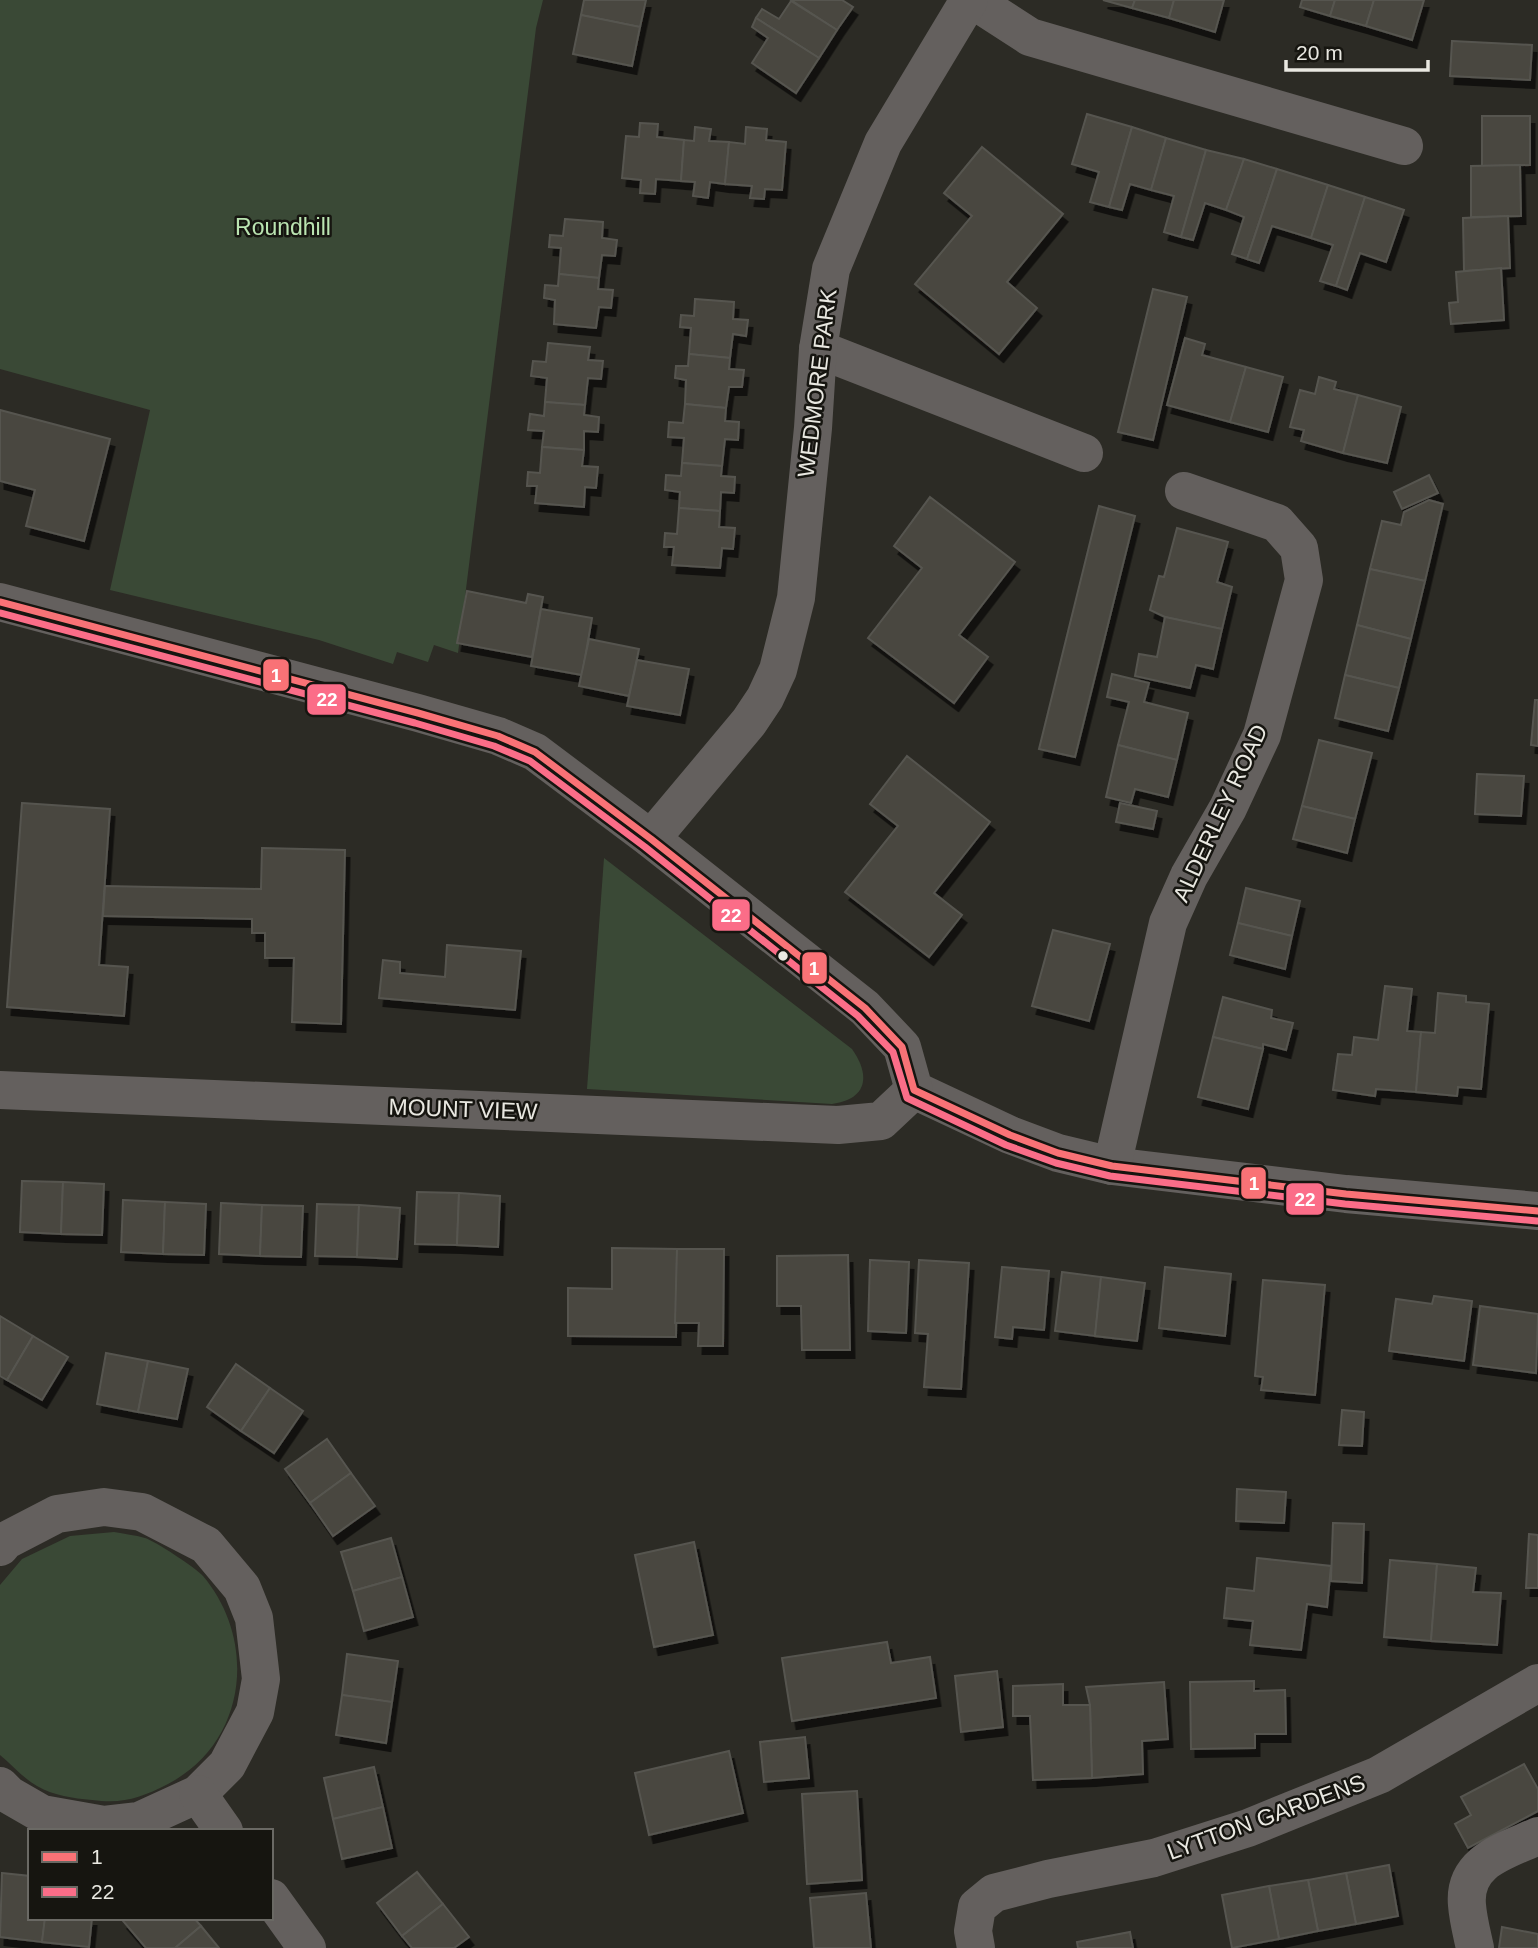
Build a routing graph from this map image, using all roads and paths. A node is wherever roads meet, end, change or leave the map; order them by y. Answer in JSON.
{"nodes":[{"id":1,"x":971,"y":0,"type":"edge"},
{"id":2,"x":1404,"y":146,"type":"dead end"},
{"id":3,"x":818,"y":349,"type":"junction"},
{"id":4,"x":1084,"y":453,"type":"dead end"},
{"id":5,"x":1184,"y":491,"type":"dead end"},
{"id":6,"x":0,"y":602,"type":"edge"},
{"id":7,"x":652,"y":839,"type":"junction"},
{"id":8,"x":0,"y":1090,"type":"edge"},
{"id":9,"x":914,"y":1090,"type":"junction"},
{"id":10,"x":1112,"y":1166,"type":"junction"},
{"id":11,"x":1538,"y":1211,"type":"edge"},
{"id":12,"x":2,"y":1540,"type":"edge"},
{"id":13,"x":1538,"y":1683,"type":"edge"},
{"id":14,"x":0,"y":1786,"type":"edge"},
{"id":15,"x":198,"y":1794,"type":"junction"},
{"id":16,"x":223,"y":1829,"type":"edge"},
{"id":17,"x":1538,"y":1836,"type":"edge"},
{"id":18,"x":273,"y":1901,"type":"edge"},
{"id":19,"x":307,"y":1948,"type":"edge"},
{"id":20,"x":976,"y":1948,"type":"edge"},
{"id":21,"x":1475,"y":1948,"type":"edge"}],
"edges":[{"from":1,"to":2,"type":"street"},
{"from":1,"to":3,"type":"street","name":"WEDMORE PARK"},
{"from":3,"to":4,"type":"street"},
{"from":3,"to":7,"type":"street","name":"WEDMORE PARK"},
{"from":5,"to":10,"type":"street","name":"ALDERLEY ROAD"},
{"from":6,"to":7,"type":"street"},
{"from":7,"to":9,"type":"street"},
{"from":8,"to":9,"type":"street","name":"MOUNT VIEW"},
{"from":9,"to":10,"type":"street"},
{"from":10,"to":11,"type":"street"},
{"from":12,"to":15,"type":"street"},
{"from":13,"to":20,"type":"street","name":"LYTTON GARDENS"},
{"from":14,"to":15,"type":"street"},
{"from":15,"to":16,"type":"street"},
{"from":17,"to":21,"type":"street"},
{"from":18,"to":19,"type":"street"}]}
